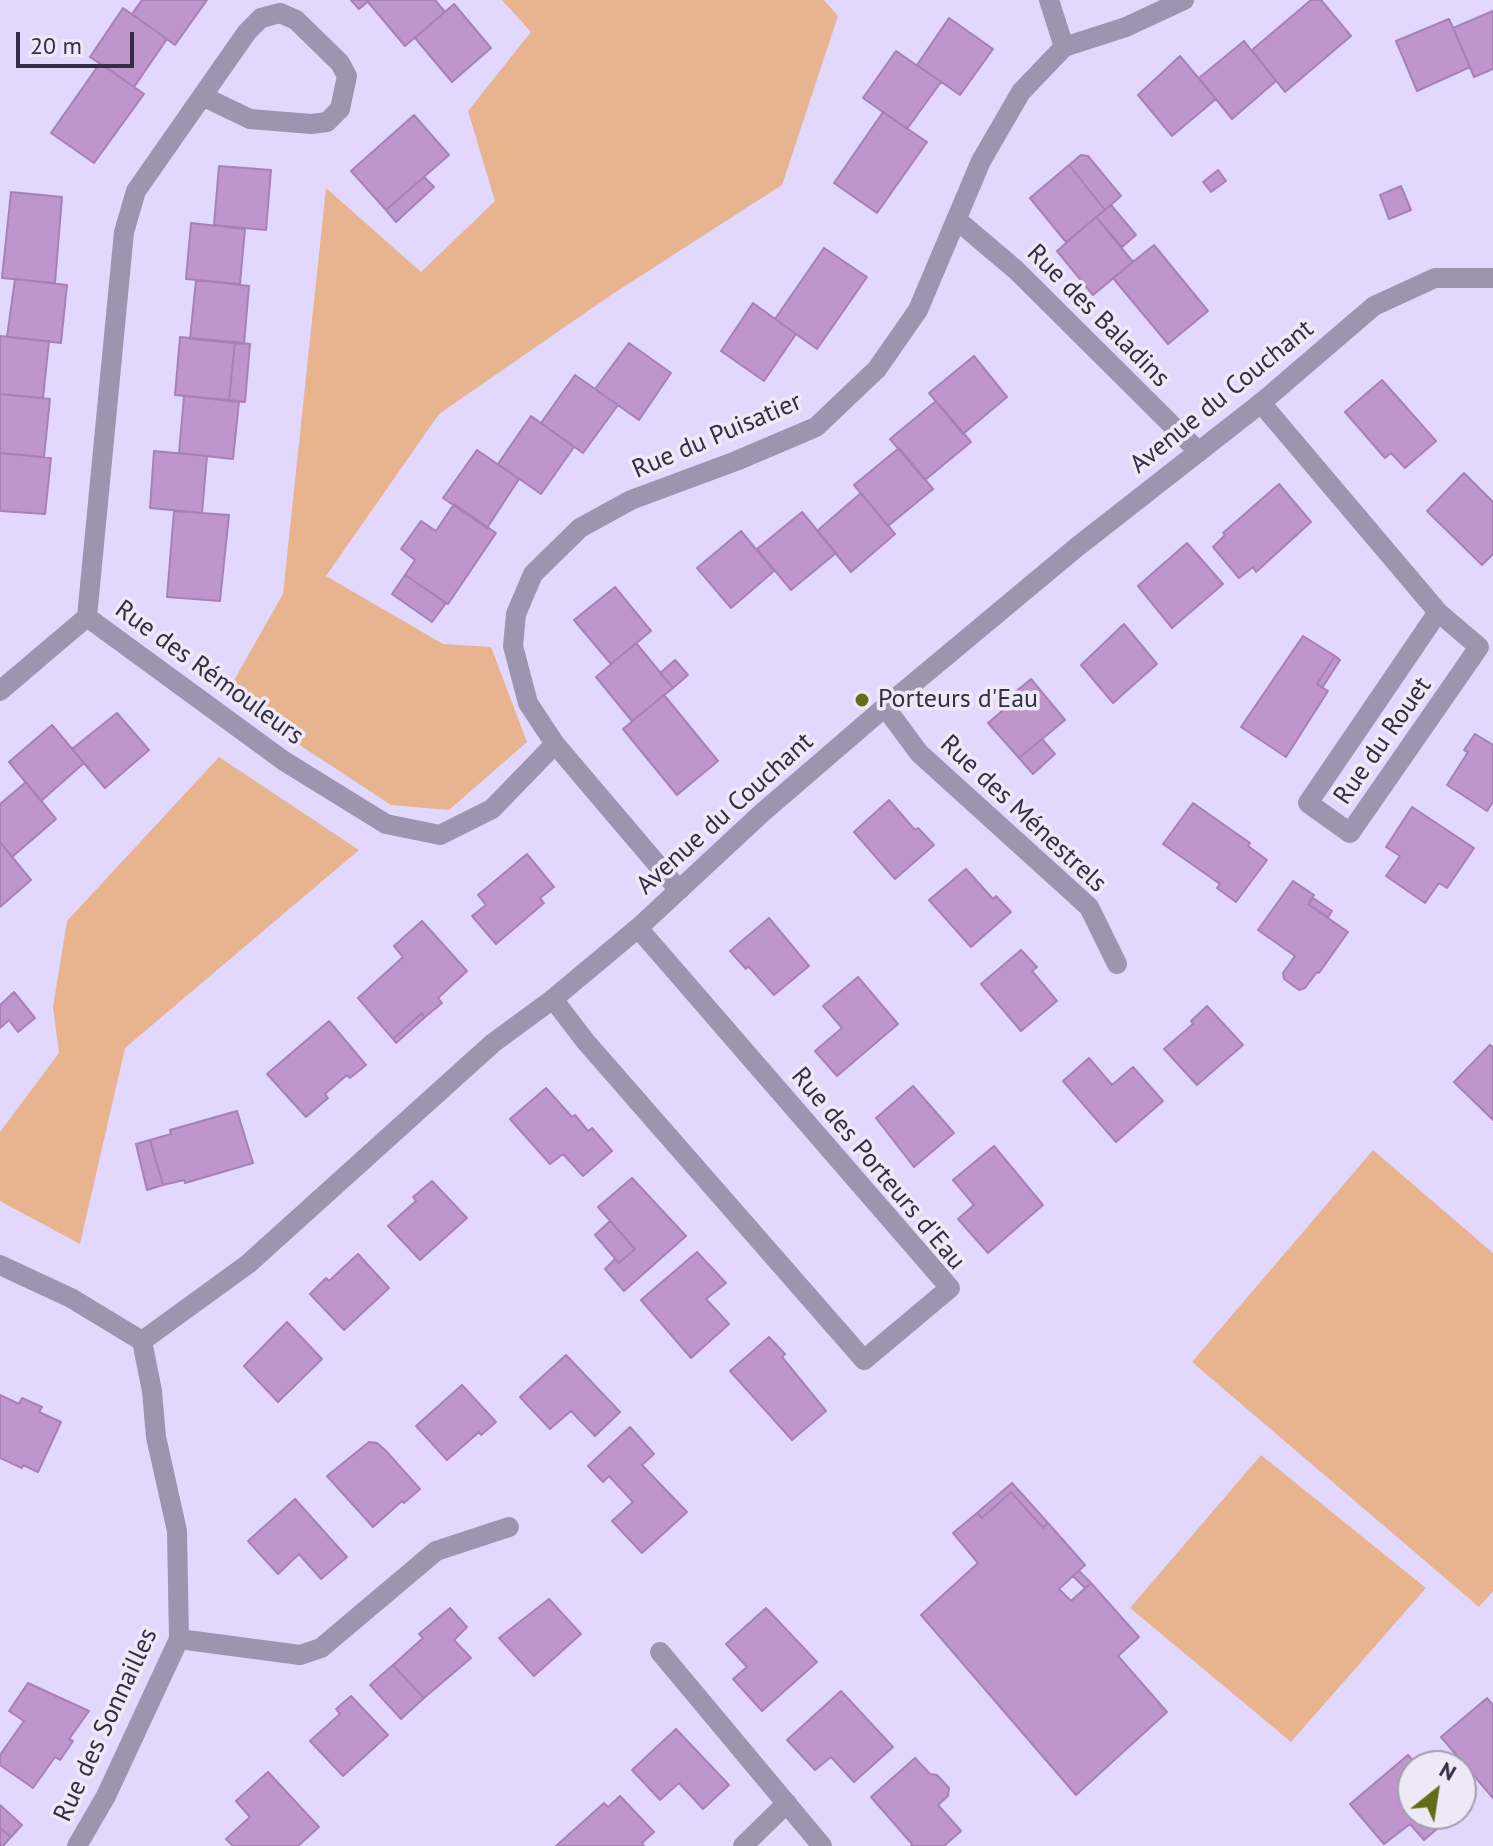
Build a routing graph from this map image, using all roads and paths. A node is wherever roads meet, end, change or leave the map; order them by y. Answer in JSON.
{"nodes":[{"id":1,"x":1049,"y":0,"type":"edge"},
{"id":2,"x":1184,"y":0,"type":"edge"},
{"id":3,"x":1064,"y":47,"type":"junction"},
{"id":4,"x":202,"y":96,"type":"junction"},
{"id":5,"x":957,"y":220,"type":"junction"},
{"id":6,"x":1493,"y":278,"type":"edge"},
{"id":7,"x":1261,"y":403,"type":"junction"},
{"id":8,"x":1199,"y":452,"type":"junction"},
{"id":9,"x":1438,"y":612,"type":"junction"},
{"id":10,"x":87,"y":617,"type":"junction"},
{"id":11,"x":0,"y":691,"type":"edge"},
{"id":12,"x":885,"y":707,"type":"junction"},
{"id":13,"x":555,"y":744,"type":"junction"},
{"id":14,"x":679,"y":890,"type":"junction"},
{"id":15,"x":638,"y":928,"type":"junction"},
{"id":16,"x":1117,"y":964,"type":"dead end"},
{"id":17,"x":553,"y":999,"type":"junction"},
{"id":18,"x":0,"y":1265,"type":"edge"},
{"id":19,"x":142,"y":1341,"type":"junction"},
{"id":20,"x":509,"y":1527,"type":"dead end"},
{"id":21,"x":179,"y":1639,"type":"junction"},
{"id":22,"x":660,"y":1652,"type":"dead end"},
{"id":23,"x":787,"y":1803,"type":"junction"},
{"id":24,"x":77,"y":1846,"type":"edge"},
{"id":25,"x":743,"y":1846,"type":"edge"},
{"id":26,"x":822,"y":1846,"type":"edge"}],
"edges":[{"from":1,"to":3,"type":"street"},
{"from":2,"to":3,"type":"street"},
{"from":3,"to":5,"type":"street","name":"Rue du Puisatier"},
{"from":4,"to":4,"type":"street","name":"Rue des Rémouleurs"},
{"from":4,"to":10,"type":"street","name":"Rue des Rémouleurs"},
{"from":5,"to":8,"type":"street","name":"Rue des Baladins"},
{"from":5,"to":13,"type":"street","name":"Rue du Puisatier"},
{"from":6,"to":7,"type":"street","name":"Avenue du Couchant"},
{"from":7,"to":8,"type":"street","name":"Avenue du Couchant"},
{"from":7,"to":9,"type":"street","name":"Rue du Rouet"},
{"from":8,"to":12,"type":"street","name":"Avenue du Couchant"},
{"from":9,"to":9,"type":"street","name":"Rue du Rouet"},
{"from":10,"to":11,"type":"street"},
{"from":10,"to":13,"type":"street","name":"Rue des Rémouleurs"},
{"from":12,"to":14,"type":"street","name":"Avenue du Couchant"},
{"from":12,"to":16,"type":"street","name":"Rue des Ménestrels"},
{"from":13,"to":14,"type":"street","name":"Rue du Puisatier"},
{"from":14,"to":15,"type":"street","name":"Avenue du Couchant"},
{"from":15,"to":17,"type":"street","name":"Avenue du Couchant"},
{"from":15,"to":17,"type":"street","name":"Rue des Porteurs d'Eau"},
{"from":17,"to":19,"type":"street","name":"Avenue du Couchant"},
{"from":18,"to":19,"type":"street"},
{"from":19,"to":21,"type":"street","name":"Rue des Sonnailles"},
{"from":20,"to":21,"type":"street"},
{"from":21,"to":24,"type":"street","name":"Rue des Sonnailles"},
{"from":22,"to":23,"type":"street"},
{"from":23,"to":25,"type":"street"},
{"from":23,"to":26,"type":"street"}]}
